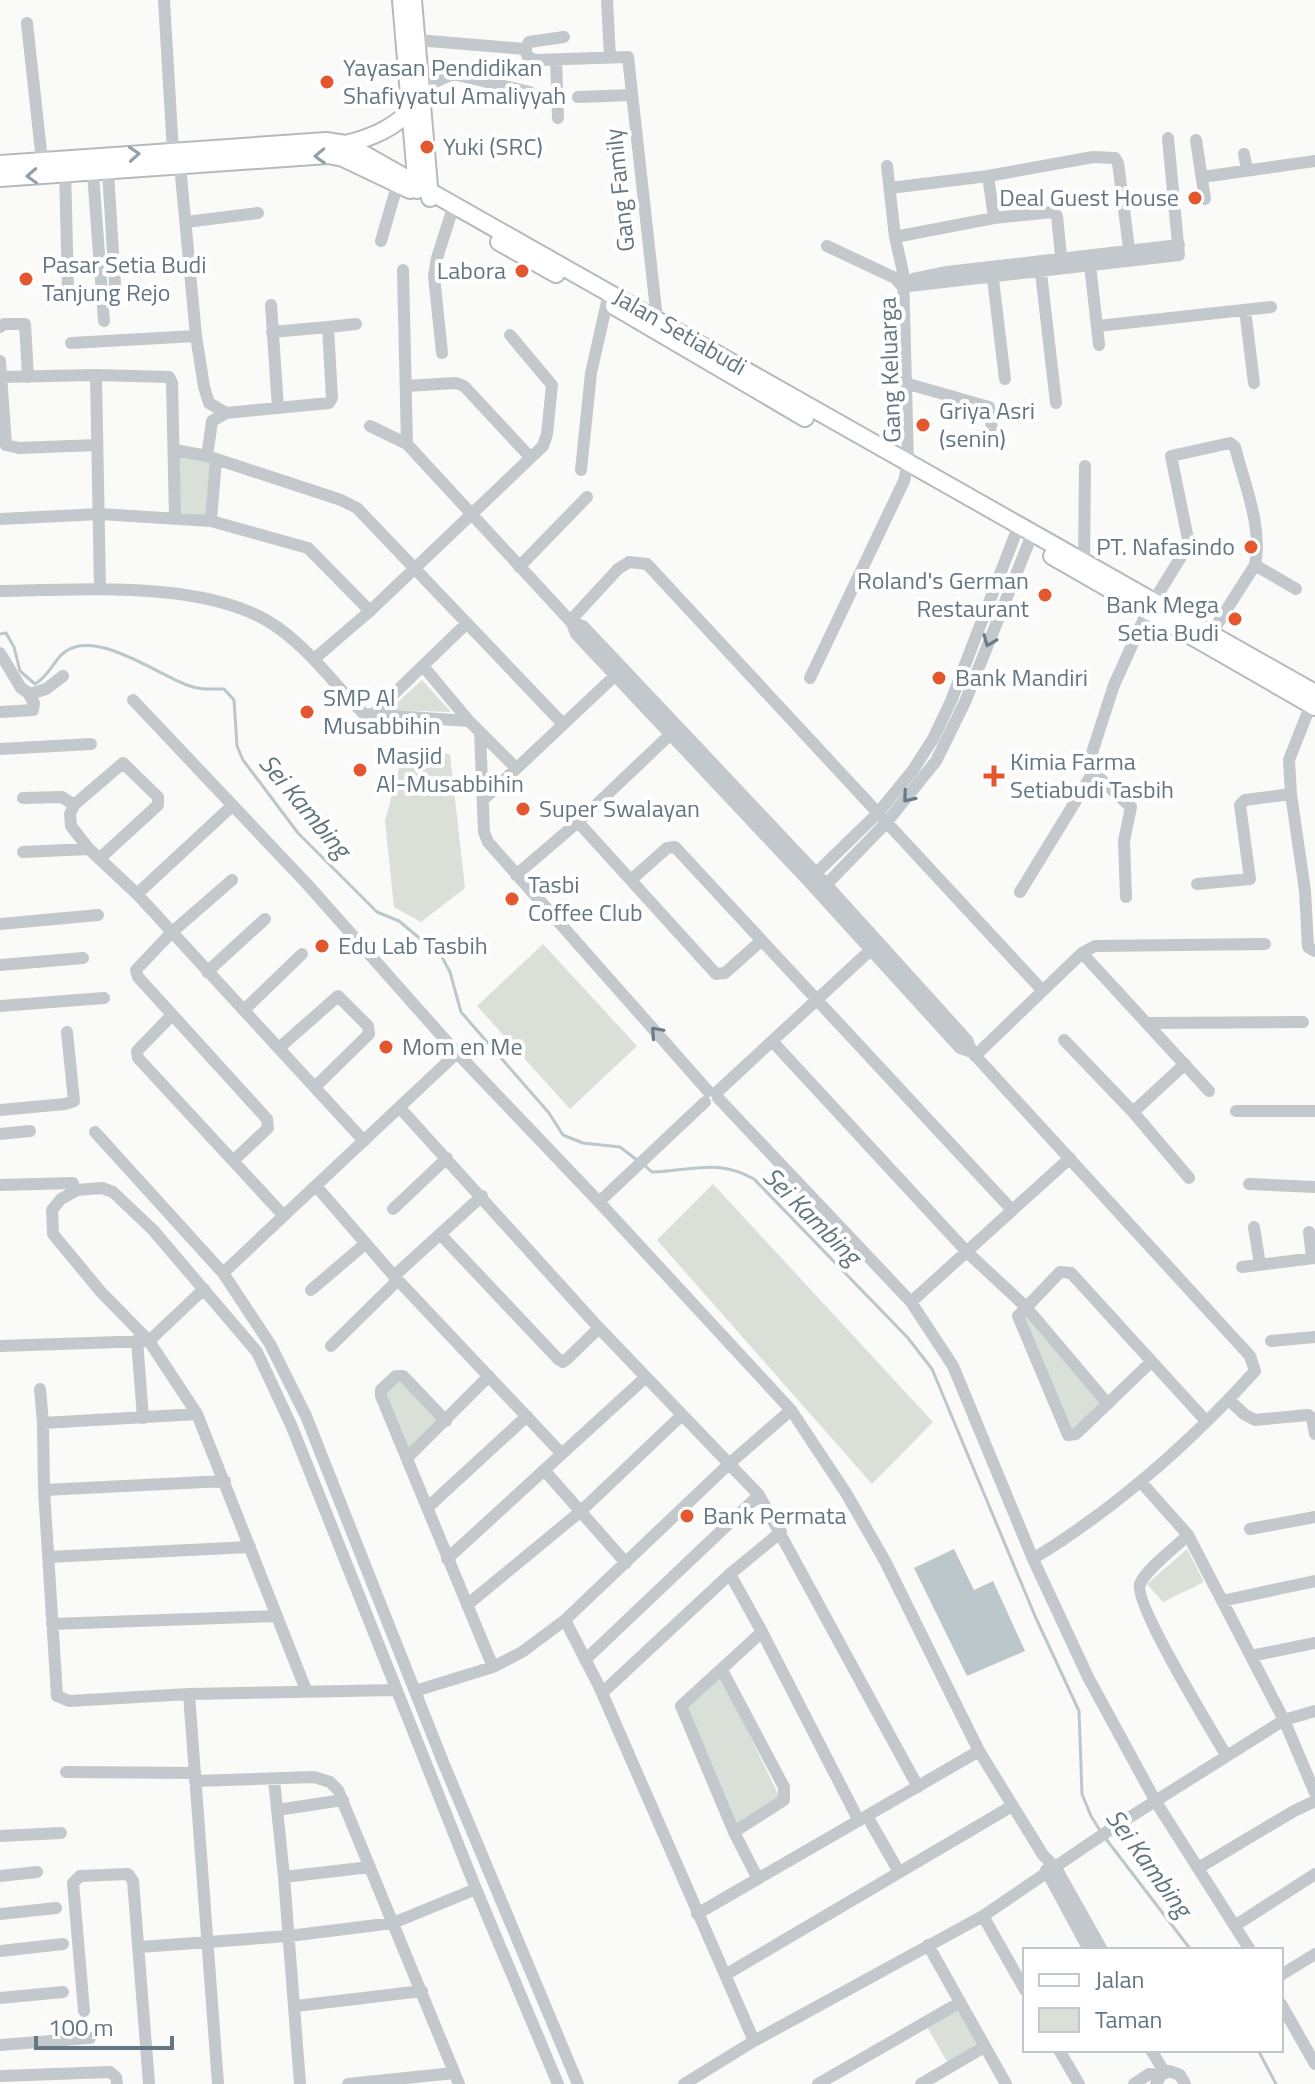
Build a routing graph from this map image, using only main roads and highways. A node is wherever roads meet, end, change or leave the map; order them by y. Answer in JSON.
{"nodes":[{"id":1,"x":401,"y":0,"type":"edge"},
{"id":2,"x":413,"y":0,"type":"edge"},
{"id":3,"x":412,"y":109,"type":"junction"},
{"id":4,"x":346,"y":144,"type":"junction"},
{"id":5,"x":427,"y":154,"type":"junction"},
{"id":6,"x":177,"y":158,"type":"junction"},
{"id":7,"x":0,"y":164,"type":"edge"},
{"id":8,"x":65,"y":167,"type":"junction"},
{"id":9,"x":0,"y":178,"type":"edge"},
{"id":10,"x":415,"y":188,"type":"junction"},
{"id":11,"x":450,"y":208,"type":"junction"},
{"id":12,"x":909,"y":472,"type":"junction"},
{"id":13,"x":1024,"y":534,"type":"junction"},
{"id":14,"x":1149,"y":607,"type":"junction"},
{"id":15,"x":1314,"y":701,"type":"edge"}],
"edges":[{"from":1,"to":3,"type":"main road"},
{"from":2,"to":5,"type":"main road"},
{"from":3,"to":4,"type":"main road"},
{"from":3,"to":10,"type":"main road"},
{"from":4,"to":6,"type":"main road","name":"Jalan Setiabudi"},
{"from":4,"to":10,"type":"main road","name":"Jalan Setiabudi"},
{"from":5,"to":10,"type":"main road"},
{"from":5,"to":11,"type":"main road"},
{"from":8,"to":6,"type":"main road","name":"Jalan Setiabudi","one_way":true},
{"from":6,"to":8,"type":"main road","name":"Jalan Setiabudi"},
{"from":10,"to":6,"type":"main road","name":"Jalan Setiabudi","one_way":true},
{"from":7,"to":8,"type":"main road","name":"Jalan Setiabudi"},
{"from":8,"to":9,"type":"main road","name":"Jalan Setiabudi","one_way":true},
{"from":10,"to":11,"type":"main road","name":"Jalan Setiabudi"},
{"from":11,"to":12,"type":"main road","name":"Jalan Setiabudi"},
{"from":11,"to":12,"type":"main road","name":"Jalan Setiabudi"},
{"from":12,"to":13,"type":"main road","name":"Jalan Setiabudi"},
{"from":13,"to":14,"type":"main road","name":"Jalan Setiabudi"},
{"from":13,"to":14,"type":"main road","name":"Jalan Setiabudi"},
{"from":14,"to":15,"type":"main road","name":"Jalan Setiabudi"},
{"from":14,"to":15,"type":"main road","name":"Jalan Setiabudi"}]}
